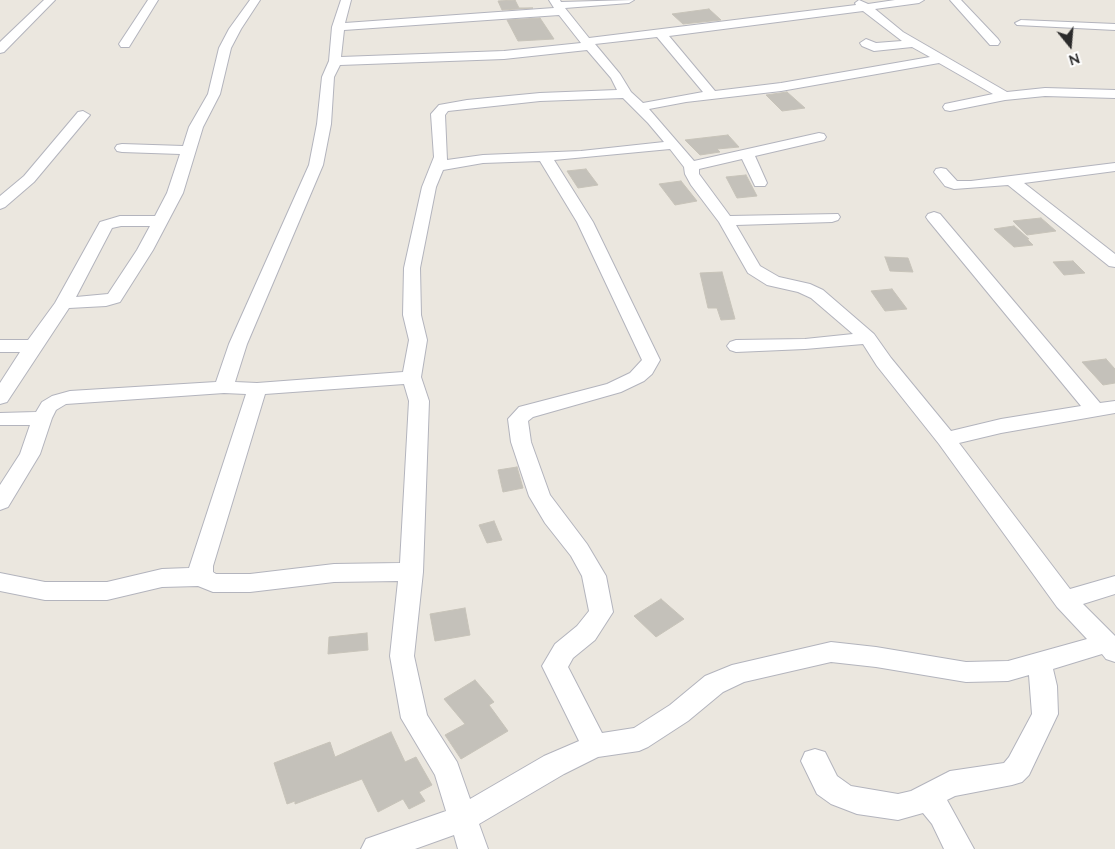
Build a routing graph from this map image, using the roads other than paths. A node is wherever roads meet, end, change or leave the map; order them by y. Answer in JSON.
{"nodes":[{"id":1,"x":50,"y":0,"type":"edge"},
{"id":2,"x":153,"y":0,"type":"edge"},
{"id":3,"x":255,"y":0,"type":"edge"},
{"id":4,"x":346,"y":0,"type":"edge"},
{"id":5,"x":629,"y":0,"type":"edge"},
{"id":6,"x":919,"y":0,"type":"edge"},
{"id":7,"x":954,"y":0,"type":"edge"},
{"id":8,"x":860,"y":3,"type":"edge"},
{"id":9,"x":559,"y":5,"type":"edge"},
{"id":10,"x":1021,"y":22,"type":"dead end"},
{"id":11,"x":338,"y":27,"type":"junction"},
{"id":12,"x":1115,"y":27,"type":"edge"},
{"id":13,"x":659,"y":32,"type":"junction"},
{"id":14,"x":994,"y":42,"type":"dead end"},
{"id":15,"x":866,"y":43,"type":"dead end"},
{"id":16,"x":913,"y":43,"type":"junction"},
{"id":17,"x":125,"y":44,"type":"dead end"},
{"id":18,"x":588,"y":44,"type":"junction"},
{"id":19,"x":0,"y":49,"type":"edge"},
{"id":20,"x":939,"y":59,"type":"junction"},
{"id":21,"x":335,"y":61,"type":"junction"},
{"id":22,"x":626,"y":94,"type":"junction"},
{"id":23,"x":1115,"y":94,"type":"edge"},
{"id":24,"x":712,"y":95,"type":"junction"},
{"id":25,"x":1005,"y":96,"type":"junction"},
{"id":26,"x":641,"y":107,"type":"junction"},
{"id":27,"x":950,"y":107,"type":"dead end"},
{"id":28,"x":82,"y":115,"type":"dead end"},
{"id":29,"x":819,"y":137,"type":"dead end"},
{"id":30,"x":672,"y":145,"type":"junction"},
{"id":31,"x":122,"y":148,"type":"dead end"},
{"id":32,"x":189,"y":150,"type":"junction"},
{"id":33,"x":747,"y":153,"type":"junction"},
{"id":34,"x":544,"y":156,"type":"junction"},
{"id":35,"x":691,"y":166,"type":"junction"},
{"id":36,"x":438,"y":167,"type":"junction"},
{"id":37,"x":1115,"y":168,"type":"edge"},
{"id":38,"x":941,"y":172,"type":"dead end"},
{"id":39,"x":1012,"y":181,"type":"junction"},
{"id":40,"x":760,"y":183,"type":"dead end"},
{"id":41,"x":0,"y":204,"type":"edge"},
{"id":42,"x":832,"y":217,"type":"dead end"},
{"id":43,"x":934,"y":217,"type":"dead end"},
{"id":44,"x":160,"y":221,"type":"junction"},
{"id":45,"x":726,"y":221,"type":"junction"},
{"id":46,"x":1115,"y":262,"type":"edge"},
{"id":47,"x":63,"y":304,"type":"junction"},
{"id":48,"x":868,"y":338,"type":"junction"},
{"id":49,"x":0,"y":346,"type":"edge"},
{"id":50,"x":33,"y":346,"type":"junction"},
{"id":51,"x":736,"y":346,"type":"dead end"},
{"id":52,"x":412,"y":377,"type":"junction"},
{"id":53,"x":224,"y":387,"type":"junction"},
{"id":54,"x":257,"y":389,"type":"junction"},
{"id":55,"x":0,"y":398,"type":"edge"},
{"id":56,"x":1106,"y":409,"type":"edge"},
{"id":57,"x":42,"y":418,"type":"junction"},
{"id":58,"x":0,"y":419,"type":"edge"},
{"id":59,"x":946,"y":439,"type":"junction"},
{"id":60,"x":0,"y":502,"type":"edge"},
{"id":61,"x":410,"y":572,"type":"junction"},
{"id":62,"x":201,"y":577,"type":"junction"},
{"id":63,"x":0,"y":582,"type":"edge"},
{"id":64,"x":1115,"y":585,"type":"edge"},
{"id":65,"x":1065,"y":600,"type":"junction"},
{"id":66,"x":1111,"y":647,"type":"edge"},
{"id":67,"x":1039,"y":662,"type":"junction"},
{"id":68,"x":595,"y":746,"type":"junction"},
{"id":69,"x":815,"y":761,"type":"dead end"},
{"id":70,"x":928,"y":797,"type":"junction"},
{"id":71,"x":462,"y":819,"type":"junction"},
{"id":72,"x":376,"y":849,"type":"edge"},
{"id":73,"x":472,"y":849,"type":"edge"},
{"id":74,"x":959,"y":849,"type":"edge"}],
"edges":[{"from":1,"to":19,"type":"street"},
{"from":2,"to":17,"type":"street"},
{"from":3,"to":32,"type":"street"},
{"from":4,"to":11,"type":"street"},
{"from":5,"to":9,"type":"street"},
{"from":6,"to":8,"type":"street"},
{"from":7,"to":14,"type":"street"},
{"from":8,"to":13,"type":"street"},
{"from":8,"to":16,"type":"street"},
{"from":9,"to":11,"type":"street"},
{"from":9,"to":18,"type":"street"},
{"from":10,"to":12,"type":"street"},
{"from":11,"to":21,"type":"street"},
{"from":13,"to":18,"type":"street"},
{"from":13,"to":24,"type":"street"},
{"from":15,"to":16,"type":"street"},
{"from":16,"to":20,"type":"street"},
{"from":18,"to":21,"type":"street"},
{"from":18,"to":22,"type":"street"},
{"from":20,"to":24,"type":"street"},
{"from":20,"to":25,"type":"street"},
{"from":21,"to":53,"type":"street"},
{"from":22,"to":26,"type":"street"},
{"from":22,"to":36,"type":"street"},
{"from":23,"to":25,"type":"street"},
{"from":24,"to":26,"type":"street"},
{"from":25,"to":27,"type":"street"},
{"from":26,"to":30,"type":"street"},
{"from":28,"to":41,"type":"street"},
{"from":29,"to":33,"type":"street"},
{"from":30,"to":34,"type":"street"},
{"from":30,"to":35,"type":"street"},
{"from":31,"to":32,"type":"street"},
{"from":32,"to":44,"type":"street"},
{"from":33,"to":35,"type":"street"},
{"from":33,"to":40,"type":"street"},
{"from":34,"to":36,"type":"street"},
{"from":34,"to":68,"type":"street"},
{"from":35,"to":45,"type":"street"},
{"from":36,"to":52,"type":"street"},
{"from":37,"to":39,"type":"street"},
{"from":38,"to":39,"type":"street"},
{"from":39,"to":46,"type":"street"},
{"from":42,"to":45,"type":"street"},
{"from":43,"to":56,"type":"street"},
{"from":44,"to":47,"type":"street"},
{"from":44,"to":47,"type":"street"},
{"from":45,"to":48,"type":"street"},
{"from":47,"to":50,"type":"street"},
{"from":48,"to":51,"type":"street"},
{"from":48,"to":59,"type":"street"},
{"from":49,"to":50,"type":"street"},
{"from":50,"to":55,"type":"street"},
{"from":52,"to":54,"type":"street"},
{"from":52,"to":61,"type":"street"},
{"from":53,"to":54,"type":"street"},
{"from":53,"to":57,"type":"street"},
{"from":54,"to":62,"type":"street"},
{"from":56,"to":59,"type":"street"},
{"from":57,"to":58,"type":"street"},
{"from":57,"to":60,"type":"street"},
{"from":59,"to":65,"type":"street"},
{"from":61,"to":62,"type":"street"},
{"from":61,"to":71,"type":"street"},
{"from":62,"to":63,"type":"street"},
{"from":64,"to":65,"type":"street"},
{"from":65,"to":66,"type":"street"},
{"from":66,"to":67,"type":"street"},
{"from":67,"to":68,"type":"street"},
{"from":67,"to":70,"type":"street"},
{"from":68,"to":71,"type":"street"},
{"from":69,"to":70,"type":"street"},
{"from":70,"to":74,"type":"street"},
{"from":71,"to":72,"type":"street"},
{"from":71,"to":73,"type":"street"}]}
